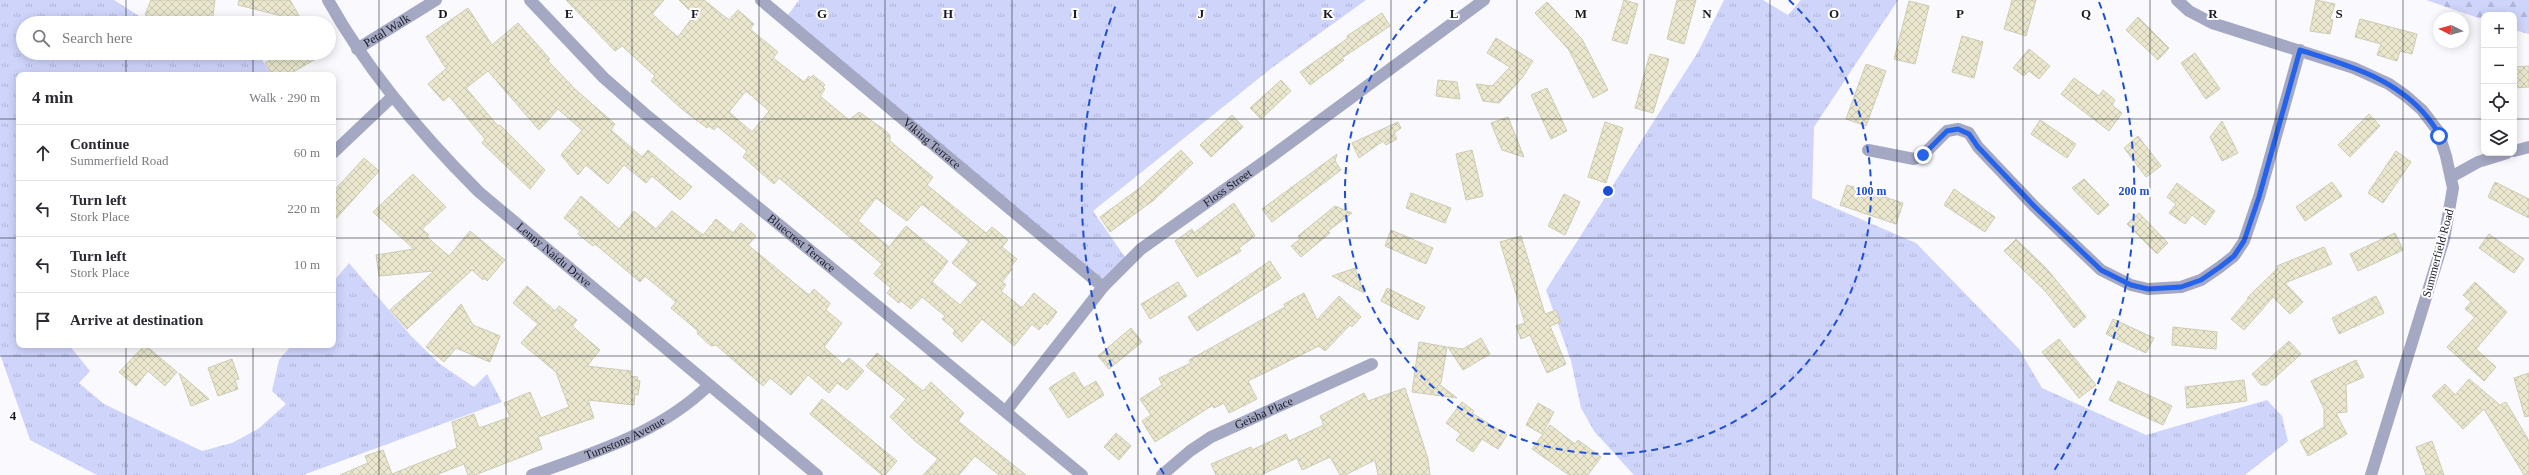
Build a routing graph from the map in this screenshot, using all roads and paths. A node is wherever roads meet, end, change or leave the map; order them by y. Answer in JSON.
{"nodes":[{"id":1,"x":328,"y":0,"type":"edge"},
{"id":2,"x":436,"y":0,"type":"edge"},
{"id":3,"x":530,"y":0,"type":"edge"},
{"id":4,"x":761,"y":0,"type":"edge"},
{"id":5,"x":1484,"y":0,"type":"edge"},
{"id":6,"x":2177,"y":0,"type":"edge"},
{"id":7,"x":357,"y":49,"type":"junction"},
{"id":8,"x":2300,"y":50,"type":"junction"},
{"id":9,"x":392,"y":97,"type":"junction"},
{"id":10,"x":2529,"y":147,"type":"edge"},
{"id":11,"x":336,"y":150,"type":"edge"},
{"id":12,"x":1868,"y":150,"type":"dead end"},
{"id":13,"x":2517,"y":150,"type":"edge"},
{"id":14,"x":2497,"y":156,"type":"edge"},
{"id":15,"x":2451,"y":177,"type":"junction"},
{"id":16,"x":1103,"y":287,"type":"junction"},
{"id":17,"x":1372,"y":364,"type":"dead end"},
{"id":18,"x":709,"y":385,"type":"junction"},
{"id":19,"x":1006,"y":411,"type":"junction"},
{"id":20,"x":532,"y":475,"type":"edge"},
{"id":21,"x":817,"y":475,"type":"edge"},
{"id":22,"x":1082,"y":475,"type":"edge"},
{"id":23,"x":1162,"y":475,"type":"edge"},
{"id":24,"x":2371,"y":475,"type":"edge"}],
"edges":[{"from":1,"to":7,"type":"street","name":"Lenny Naidu Drive"},
{"from":2,"to":7,"type":"street","name":"Petal Walk"},
{"from":3,"to":19,"type":"street","name":"Bluecrest Terrace"},
{"from":4,"to":16,"type":"street","name":"Viking Terrace"},
{"from":5,"to":16,"type":"street","name":"Floss Street"},
{"from":6,"to":8,"type":"street","name":"Summerfield Road"},
{"from":7,"to":9,"type":"street","name":"Lenny Naidu Drive"},
{"from":8,"to":12,"type":"street"},
{"from":8,"to":15,"type":"street","name":"Summerfield Road"},
{"from":9,"to":11,"type":"street"},
{"from":9,"to":18,"type":"street","name":"Lenny Naidu Drive"},
{"from":10,"to":13,"type":"street"},
{"from":14,"to":15,"type":"street"},
{"from":15,"to":24,"type":"street","name":"Summerfield Road"},
{"from":16,"to":19,"type":"street","name":"Floss Street"},
{"from":17,"to":23,"type":"street","name":"Geisha Place"},
{"from":18,"to":20,"type":"street","name":"Turnstone Avenue"},
{"from":18,"to":21,"type":"street","name":"Lenny Naidu Drive"},
{"from":19,"to":22,"type":"street","name":"Bluecrest Terrace"}]}
